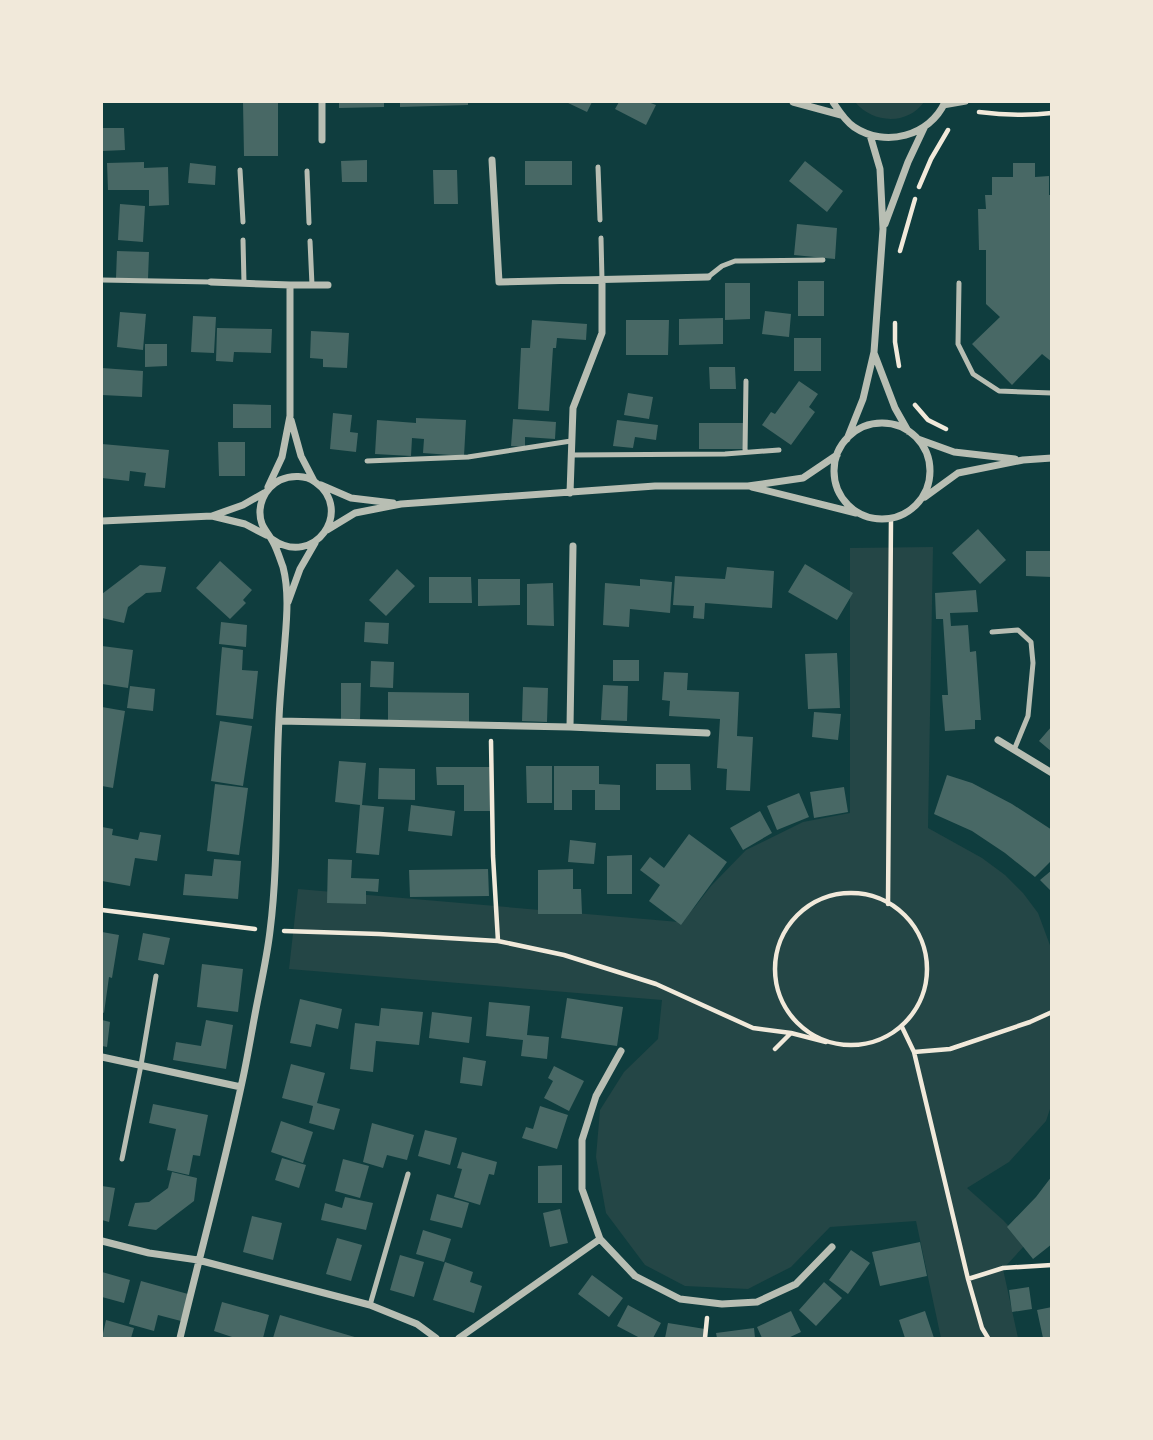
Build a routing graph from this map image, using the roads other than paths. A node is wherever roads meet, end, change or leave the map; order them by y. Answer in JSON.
{"nodes":[{"id":1,"x":322,"y":102,"type":"edge"},
{"id":2,"x":793,"y":102,"type":"edge"},
{"id":3,"x":833,"y":102,"type":"edge"},
{"id":4,"x":966,"y":102,"type":"edge"},
{"id":5,"x":944,"y":104,"type":"edge"},
{"id":6,"x":841,"y":115,"type":"junction"},
{"id":7,"x":924,"y":127,"type":"junction"},
{"id":8,"x":870,"y":135,"type":"junction"},
{"id":9,"x":322,"y":140,"type":"dead end"},
{"id":10,"x":492,"y":160,"type":"dead end"},
{"id":11,"x":598,"y":167,"type":"dead end"},
{"id":12,"x":240,"y":170,"type":"dead end"},
{"id":13,"x":307,"y":171,"type":"dead end"},
{"id":14,"x":600,"y":220,"type":"dead end"},
{"id":15,"x":243,"y":222,"type":"dead end"},
{"id":16,"x":309,"y":223,"type":"dead end"},
{"id":17,"x":883,"y":229,"type":"junction"},
{"id":18,"x":601,"y":237,"type":"dead end"},
{"id":19,"x":243,"y":240,"type":"dead end"},
{"id":20,"x":310,"y":241,"type":"dead end"},
{"id":21,"x":823,"y":260,"type":"dead end"},
{"id":22,"x":708,"y":277,"type":"joint"},
{"id":23,"x":102,"y":280,"type":"edge"},
{"id":24,"x":603,"y":281,"type":"junction"},
{"id":25,"x":211,"y":282,"type":"joint"},
{"id":26,"x":244,"y":283,"type":"junction"},
{"id":27,"x":959,"y":283,"type":"dead end"},
{"id":28,"x":290,"y":285,"type":"junction"},
{"id":29,"x":312,"y":285,"type":"junction"},
{"id":30,"x":328,"y":285,"type":"dead end"},
{"id":31,"x":874,"y":352,"type":"junction"},
{"id":32,"x":746,"y":382,"type":"dead end"},
{"id":33,"x":1052,"y":393,"type":"edge"},
{"id":34,"x":290,"y":416,"type":"junction"},
{"id":35,"x":908,"y":431,"type":"junction"},
{"id":36,"x":847,"y":439,"type":"junction"},
{"id":37,"x":917,"y":439,"type":"junction"},
{"id":38,"x":571,"y":441,"type":"junction"},
{"id":39,"x":779,"y":450,"type":"dead end"},
{"id":40,"x":745,"y":453,"type":"junction"},
{"id":41,"x":571,"y":455,"type":"junction"},
{"id":42,"x":837,"y":455,"type":"junction"},
{"id":43,"x":1052,"y":458,"type":"edge"},
{"id":44,"x":1023,"y":460,"type":"junction"},
{"id":45,"x":368,"y":461,"type":"dead end"},
{"id":46,"x":316,"y":483,"type":"junction"},
{"id":47,"x":748,"y":486,"type":"junction"},
{"id":48,"x":266,"y":492,"type":"junction"},
{"id":49,"x":570,"y":493,"type":"junction"},
{"id":50,"x":922,"y":499,"type":"junction"},
{"id":51,"x":401,"y":504,"type":"junction"},
{"id":52,"x":860,"y":514,"type":"junction"},
{"id":53,"x":212,"y":516,"type":"junction"},
{"id":54,"x":102,"y":522,"type":"edge"},
{"id":55,"x":327,"y":530,"type":"junction"},
{"id":56,"x":271,"y":538,"type":"junction"},
{"id":57,"x":315,"y":542,"type":"junction"},
{"id":58,"x":573,"y":546,"type":"dead end"},
{"id":59,"x":287,"y":605,"type":"junction"},
{"id":60,"x":992,"y":632,"type":"dead end"},
{"id":61,"x":279,"y":721,"type":"junction"},
{"id":62,"x":570,"y":727,"type":"junction"},
{"id":63,"x":707,"y":733,"type":"dead end"},
{"id":64,"x":998,"y":740,"type":"dead end"},
{"id":65,"x":1014,"y":750,"type":"junction"},
{"id":66,"x":1052,"y":773,"type":"edge"},
{"id":67,"x":156,"y":976,"type":"dead end"},
{"id":68,"x":621,"y":1052,"type":"dead end"},
{"id":69,"x":102,"y":1056,"type":"edge"},
{"id":70,"x":141,"y":1065,"type":"junction"},
{"id":71,"x":241,"y":1087,"type":"junction"},
{"id":72,"x":122,"y":1158,"type":"dead end"},
{"id":73,"x":408,"y":1174,"type":"dead end"},
{"id":74,"x":600,"y":1239,"type":"junction"},
{"id":75,"x":102,"y":1241,"type":"edge"},
{"id":76,"x":832,"y":1247,"type":"dead end"},
{"id":77,"x":198,"y":1260,"type":"junction"},
{"id":78,"x":370,"y":1305,"type":"junction"},
{"id":79,"x":180,"y":1339,"type":"edge"},
{"id":80,"x":436,"y":1339,"type":"edge"},
{"id":81,"x":459,"y":1339,"type":"edge"}],
"edges":[{"from":1,"to":9,"type":"street"},
{"from":2,"to":6,"type":"street"},
{"from":3,"to":6,"type":"street"},
{"from":4,"to":5,"type":"lane"},
{"from":5,"to":7,"type":"street"},
{"from":6,"to":8,"type":"street"},
{"from":7,"to":8,"type":"street"},
{"from":7,"to":17,"type":"street"},
{"from":8,"to":17,"type":"street"},
{"from":10,"to":24,"type":"street"},
{"from":11,"to":14,"type":"lane"},
{"from":12,"to":15,"type":"lane"},
{"from":13,"to":16,"type":"lane"},
{"from":17,"to":31,"type":"street"},
{"from":18,"to":24,"type":"lane"},
{"from":19,"to":26,"type":"lane"},
{"from":20,"to":29,"type":"lane"},
{"from":21,"to":22,"type":"lane"},
{"from":22,"to":24,"type":"street"},
{"from":23,"to":25,"type":"lane"},
{"from":24,"to":38,"type":"street"},
{"from":25,"to":26,"type":"street"},
{"from":26,"to":28,"type":"street"},
{"from":27,"to":33,"type":"lane"},
{"from":28,"to":29,"type":"street"},
{"from":28,"to":34,"type":"street"},
{"from":29,"to":30,"type":"street"},
{"from":31,"to":35,"type":"street"},
{"from":31,"to":36,"type":"street"},
{"from":32,"to":40,"type":"lane"},
{"from":34,"to":46,"type":"street"},
{"from":34,"to":48,"type":"street"},
{"from":35,"to":36,"type":"street"},
{"from":35,"to":37,"type":"street"},
{"from":36,"to":42,"type":"street"},
{"from":37,"to":44,"type":"street"},
{"from":37,"to":50,"type":"street"},
{"from":38,"to":41,"type":"street"},
{"from":38,"to":45,"type":"lane"},
{"from":39,"to":40,"type":"lane"},
{"from":40,"to":41,"type":"lane"},
{"from":41,"to":49,"type":"street"},
{"from":42,"to":47,"type":"street"},
{"from":42,"to":52,"type":"street"},
{"from":43,"to":44,"type":"street"},
{"from":44,"to":50,"type":"street"},
{"from":46,"to":48,"type":"street"},
{"from":46,"to":51,"type":"street"},
{"from":46,"to":55,"type":"street"},
{"from":47,"to":49,"type":"street"},
{"from":47,"to":52,"type":"street"},
{"from":48,"to":53,"type":"street"},
{"from":48,"to":56,"type":"street"},
{"from":49,"to":51,"type":"street"},
{"from":50,"to":52,"type":"street"},
{"from":51,"to":55,"type":"street"},
{"from":53,"to":54,"type":"street"},
{"from":53,"to":56,"type":"street"},
{"from":55,"to":57,"type":"street"},
{"from":56,"to":57,"type":"street"},
{"from":56,"to":59,"type":"street"},
{"from":57,"to":59,"type":"street"},
{"from":58,"to":62,"type":"street"},
{"from":59,"to":61,"type":"street"},
{"from":60,"to":65,"type":"lane"},
{"from":61,"to":62,"type":"street"},
{"from":61,"to":71,"type":"street"},
{"from":62,"to":63,"type":"street"},
{"from":64,"to":65,"type":"street"},
{"from":65,"to":66,"type":"street"},
{"from":67,"to":70,"type":"lane"},
{"from":68,"to":74,"type":"street"},
{"from":69,"to":70,"type":"street"},
{"from":70,"to":71,"type":"street"},
{"from":70,"to":72,"type":"lane"},
{"from":71,"to":77,"type":"street"},
{"from":73,"to":78,"type":"lane"},
{"from":74,"to":76,"type":"street"},
{"from":74,"to":81,"type":"street"},
{"from":75,"to":77,"type":"street"},
{"from":77,"to":78,"type":"street"},
{"from":77,"to":79,"type":"street"},
{"from":78,"to":80,"type":"street"}]}
